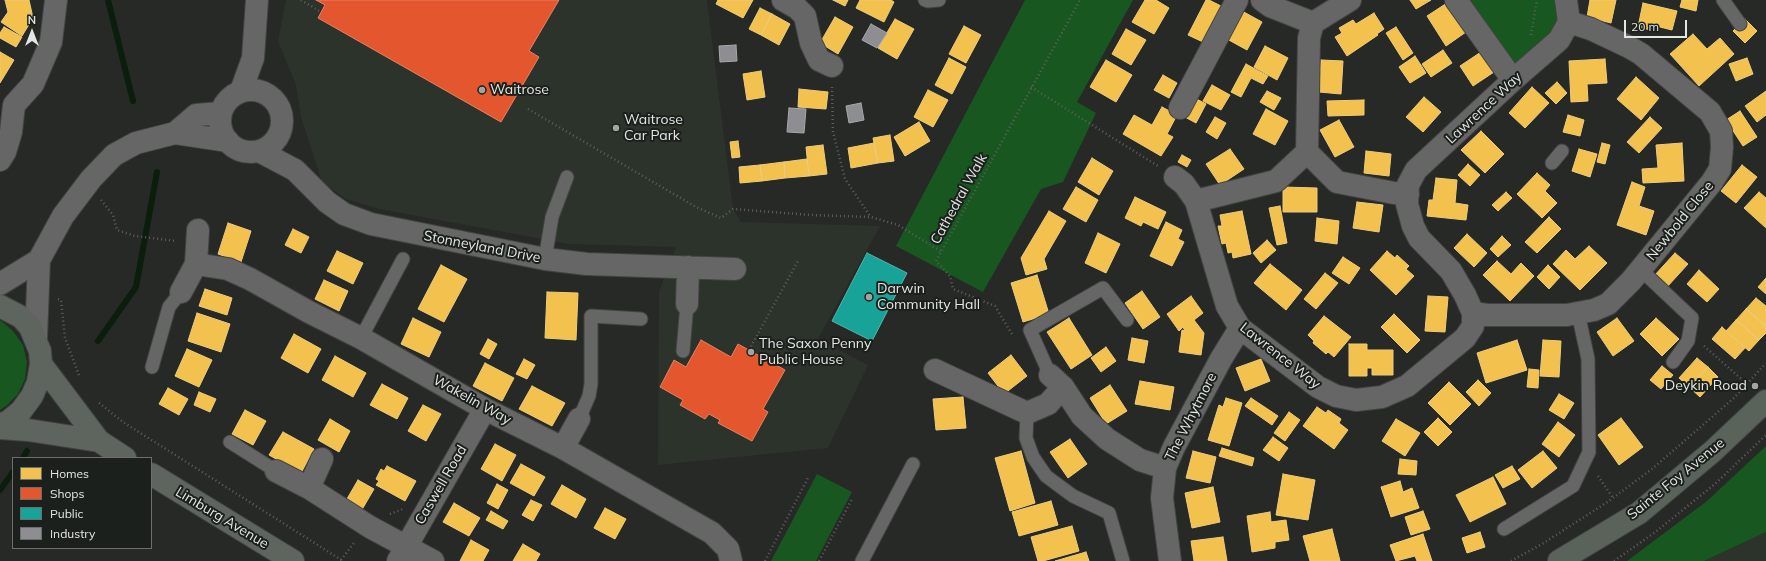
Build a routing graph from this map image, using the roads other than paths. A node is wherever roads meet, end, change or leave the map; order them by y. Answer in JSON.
{"nodes":[{"id":1,"x":56,"y":0,"type":"edge"},
{"id":2,"x":257,"y":0,"type":"edge"},
{"id":3,"x":783,"y":0,"type":"edge"},
{"id":4,"x":925,"y":0,"type":"edge"},
{"id":5,"x":939,"y":0,"type":"edge"},
{"id":6,"x":1237,"y":0,"type":"edge"},
{"id":7,"x":1262,"y":0,"type":"edge"},
{"id":8,"x":1350,"y":0,"type":"edge"},
{"id":9,"x":1456,"y":0,"type":"edge"},
{"id":10,"x":1566,"y":0,"type":"edge"},
{"id":11,"x":1723,"y":0,"type":"edge"},
{"id":12,"x":1569,"y":22,"type":"junction"},
{"id":13,"x":1313,"y":23,"type":"junction"},
{"id":14,"x":1740,"y":24,"type":"dead end"},
{"id":15,"x":253,"y":58,"type":"junction"},
{"id":16,"x":832,"y":66,"type":"road end"},
{"id":17,"x":1513,"y":80,"type":"junction"},
{"id":18,"x":241,"y":92,"type":"junction"},
{"id":19,"x":270,"y":96,"type":"junction"},
{"id":20,"x":7,"y":102,"type":"edge"},
{"id":21,"x":1180,"y":108,"type":"dead end"},
{"id":22,"x":221,"y":113,"type":"junction"},
{"id":23,"x":281,"y":128,"type":"junction"},
{"id":24,"x":175,"y":133,"type":"junction"},
{"id":25,"x":228,"y":141,"type":"junction"},
{"id":26,"x":258,"y":151,"type":"junction"},
{"id":27,"x":1562,"y":151,"type":"dead end"},
{"id":28,"x":1307,"y":152,"type":"junction"},
{"id":29,"x":0,"y":160,"type":"edge"},
{"id":30,"x":1552,"y":163,"type":"dead end"},
{"id":31,"x":295,"y":170,"type":"junction"},
{"id":32,"x":567,"y":177,"type":"dead end"},
{"id":33,"x":1175,"y":177,"type":"road end"},
{"id":34,"x":1408,"y":194,"type":"junction"},
{"id":35,"x":1196,"y":200,"type":"junction"},
{"id":36,"x":198,"y":230,"type":"dead end"},
{"id":37,"x":403,"y":259,"type":"dead end"},
{"id":38,"x":545,"y":259,"type":"junction"},
{"id":39,"x":39,"y":260,"type":"junction"},
{"id":40,"x":196,"y":264,"type":"junction"},
{"id":41,"x":688,"y":267,"type":"junction"},
{"id":42,"x":735,"y":269,"type":"dead end"},
{"id":43,"x":1640,"y":269,"type":"junction"},
{"id":44,"x":0,"y":284,"type":"edge"},
{"id":45,"x":181,"y":292,"type":"joint"},
{"id":46,"x":687,"y":304,"type":"joint"},
{"id":47,"x":0,"y":306,"type":"edge"},
{"id":48,"x":1473,"y":313,"type":"junction"},
{"id":49,"x":1578,"y":313,"type":"junction"},
{"id":50,"x":641,"y":319,"type":"dead end"},
{"id":51,"x":1127,"y":320,"type":"dead end"},
{"id":52,"x":1240,"y":328,"type":"junction"},
{"id":53,"x":36,"y":338,"type":"junction"},
{"id":54,"x":361,"y":338,"type":"junction"},
{"id":55,"x":683,"y":351,"type":"dead end"},
{"id":56,"x":1673,"y":362,"type":"dead end"},
{"id":57,"x":41,"y":364,"type":"junction"},
{"id":58,"x":152,"y":367,"type":"dead end"},
{"id":59,"x":935,"y":370,"type":"dead end"},
{"id":60,"x":1057,"y":381,"type":"junction"},
{"id":61,"x":1766,"y":401,"type":"edge"},
{"id":62,"x":485,"y":409,"type":"junction"},
{"id":63,"x":1027,"y":413,"type":"junction"},
{"id":64,"x":579,"y":419,"type":"joint"},
{"id":65,"x":0,"y":425,"type":"edge"},
{"id":66,"x":0,"y":428,"type":"edge"},
{"id":67,"x":99,"y":441,"type":"junction"},
{"id":68,"x":230,"y":442,"type":"dead end"},
{"id":69,"x":563,"y":448,"type":"junction"},
{"id":70,"x":123,"y":457,"type":"edge"},
{"id":71,"x":322,"y":459,"type":"dead end"},
{"id":72,"x":913,"y":464,"type":"dead end"},
{"id":73,"x":1165,"y":468,"type":"junction"},
{"id":74,"x":276,"y":470,"type":"joint"},
{"id":75,"x":152,"y":475,"type":"edge"},
{"id":76,"x":309,"y":488,"type":"junction"},
{"id":77,"x":1504,"y":529,"type":"dead end"},
{"id":78,"x":402,"y":554,"type":"edge"},
{"id":79,"x":293,"y":561,"type":"edge"},
{"id":80,"x":433,"y":561,"type":"edge"},
{"id":81,"x":731,"y":561,"type":"edge"},
{"id":82,"x":862,"y":561,"type":"edge"},
{"id":83,"x":1123,"y":561,"type":"edge"},
{"id":84,"x":1170,"y":561,"type":"edge"},
{"id":85,"x":1559,"y":561,"type":"edge"}],
"edges":[{"from":1,"to":20,"type":"street"},
{"from":2,"to":15,"type":"street"},
{"from":3,"to":16,"type":"street"},
{"from":4,"to":5,"type":"lane"},
{"from":6,"to":21,"type":"street"},
{"from":7,"to":13,"type":"street"},
{"from":8,"to":13,"type":"street"},
{"from":9,"to":17,"type":"street"},
{"from":10,"to":12,"type":"street"},
{"from":11,"to":14,"type":"lane"},
{"from":12,"to":17,"type":"street","name":"Lawrence Way"},
{"from":12,"to":43,"type":"street","name":"Newbold Close"},
{"from":13,"to":28,"type":"street"},
{"from":15,"to":18,"type":"street"},
{"from":15,"to":19,"type":"street"},
{"from":17,"to":34,"type":"street","name":"Lawrence Way"},
{"from":18,"to":19,"type":"street"},
{"from":18,"to":22,"type":"street"},
{"from":19,"to":23,"type":"street"},
{"from":20,"to":29,"type":"street"},
{"from":22,"to":24,"type":"street"},
{"from":22,"to":25,"type":"street"},
{"from":23,"to":26,"type":"street"},
{"from":23,"to":31,"type":"street"},
{"from":24,"to":25,"type":"street"},
{"from":24,"to":39,"type":"street"},
{"from":25,"to":26,"type":"street"},
{"from":26,"to":31,"type":"street"},
{"from":27,"to":30,"type":"lane"},
{"from":28,"to":34,"type":"street"},
{"from":28,"to":35,"type":"street"},
{"from":31,"to":38,"type":"street","name":"Stonneyland Drive"},
{"from":32,"to":38,"type":"lane"},
{"from":33,"to":35,"type":"street","name":"Lawrence Way"},
{"from":34,"to":48,"type":"street","name":"Lawrence Way"},
{"from":35,"to":52,"type":"street","name":"Lawrence Way"},
{"from":36,"to":40,"type":"street"},
{"from":37,"to":54,"type":"lane"},
{"from":38,"to":41,"type":"street","name":"Stonneyland Drive"},
{"from":39,"to":44,"type":"street"},
{"from":39,"to":53,"type":"street"},
{"from":40,"to":45,"type":"street"},
{"from":40,"to":54,"type":"street","name":"Wakelin Way"},
{"from":41,"to":42,"type":"street","name":"Stonneyland Drive"},
{"from":41,"to":46,"type":"street"},
{"from":43,"to":49,"type":"street","name":"Newbold Close"},
{"from":43,"to":56,"type":"lane"},
{"from":45,"to":58,"type":"lane"},
{"from":46,"to":55,"type":"lane"},
{"from":47,"to":53,"type":"main road"},
{"from":48,"to":49,"type":"street","name":"Newbold Close"},
{"from":48,"to":52,"type":"street","name":"Lawrence Way"},
{"from":49,"to":77,"type":"lane"},
{"from":50,"to":64,"type":"lane"},
{"from":51,"to":60,"type":"lane"},
{"from":52,"to":73,"type":"street","name":"The Whytmore"},
{"from":53,"to":57,"type":"main road"},
{"from":54,"to":62,"type":"street","name":"Wakelin Way"},
{"from":57,"to":65,"type":"main road"},
{"from":57,"to":67,"type":"main road"},
{"from":59,"to":63,"type":"street"},
{"from":60,"to":63,"type":"street"},
{"from":60,"to":73,"type":"street"},
{"from":61,"to":85,"type":"highway","name":"Sainte Foy Avenue"},
{"from":62,"to":69,"type":"street","name":"Wakelin Way"},
{"from":62,"to":78,"type":"street","name":"Caswell Road"},
{"from":63,"to":83,"type":"lane"},
{"from":64,"to":69,"type":"street"},
{"from":66,"to":67,"type":"main road"},
{"from":67,"to":70,"type":"main road"},
{"from":68,"to":74,"type":"lane"},
{"from":69,"to":81,"type":"street","name":"Wakelin Way"},
{"from":71,"to":76,"type":"street"},
{"from":72,"to":82,"type":"lane"},
{"from":73,"to":84,"type":"street","name":"The Whytmore"},
{"from":74,"to":76,"type":"street"},
{"from":75,"to":79,"type":"main road","name":"Limburg Avenue"},
{"from":76,"to":78,"type":"street"},
{"from":78,"to":80,"type":"street"}]}
